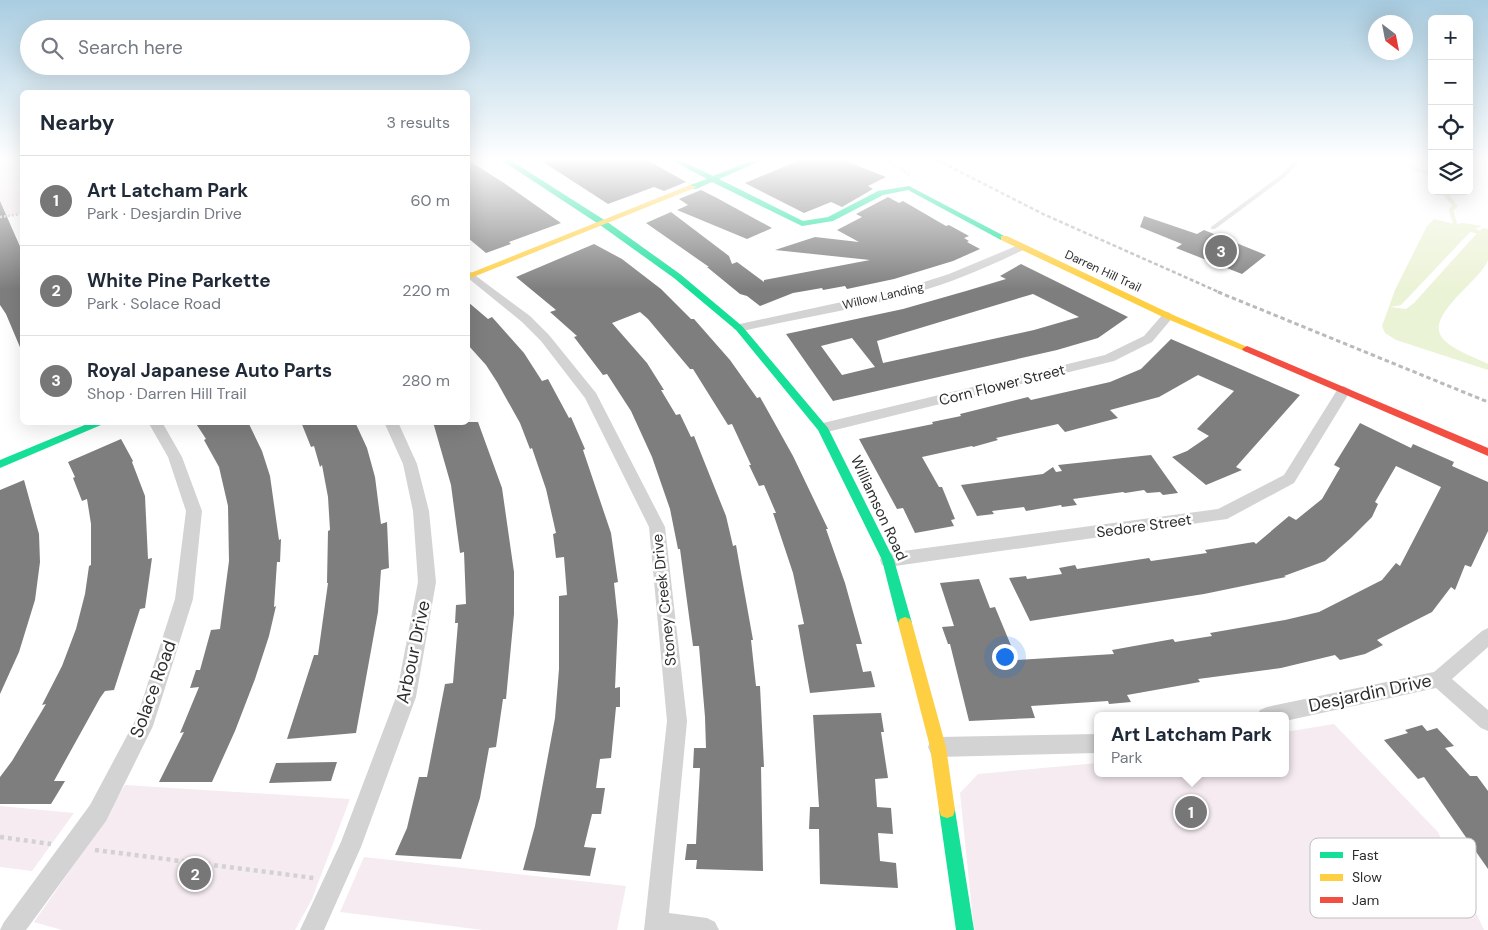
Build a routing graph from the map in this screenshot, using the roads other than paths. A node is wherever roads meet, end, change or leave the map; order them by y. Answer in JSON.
{"nodes":[{"id":1,"x":574,"y":203,"type":"edge"},
{"id":2,"x":650,"y":203,"type":"edge"},
{"id":3,"x":761,"y":203,"type":"edge"},
{"id":4,"x":860,"y":203,"type":"edge"},
{"id":5,"x":939,"y":203,"type":"edge"},
{"id":6,"x":1246,"y":203,"type":"edge"},
{"id":7,"x":603,"y":222,"type":"junction"},
{"id":8,"x":1213,"y":228,"type":"dead end"},
{"id":9,"x":1021,"y":247,"type":"junction"},
{"id":10,"x":470,"y":275,"type":"edge"},
{"id":11,"x":470,"y":276,"type":"edge"},
{"id":12,"x":1168,"y":316,"type":"junction"},
{"id":13,"x":739,"y":328,"type":"junction"},
{"id":14,"x":1344,"y":390,"type":"junction"},
{"id":15,"x":96,"y":425,"type":"edge"},
{"id":16,"x":157,"y":425,"type":"edge"},
{"id":17,"x":393,"y":425,"type":"edge"},
{"id":18,"x":823,"y":428,"type":"junction"},
{"id":19,"x":1488,"y":452,"type":"edge"},
{"id":20,"x":0,"y":464,"type":"edge"},
{"id":21,"x":888,"y":560,"type":"junction"},
{"id":22,"x":1488,"y":636,"type":"edge"},
{"id":23,"x":1439,"y":679,"type":"junction"},
{"id":24,"x":1286,"y":712,"type":"edge"},
{"id":25,"x":1488,"y":722,"type":"edge"},
{"id":26,"x":1094,"y":744,"type":"edge"},
{"id":27,"x":938,"y":747,"type":"junction"},
{"id":28,"x":656,"y":927,"type":"edge"},
{"id":29,"x":12,"y":930,"type":"edge"},
{"id":30,"x":312,"y":930,"type":"edge"},
{"id":31,"x":707,"y":930,"type":"edge"},
{"id":32,"x":966,"y":930,"type":"edge"}],
"edges":[{"from":1,"to":7,"type":"street","name":"Williamson Road"},
{"from":2,"to":7,"type":"street"},
{"from":3,"to":4,"type":"street","name":"Darren Hill Trail"},
{"from":5,"to":9,"type":"street","name":"Darren Hill Trail"},
{"from":6,"to":8,"type":"lane"},
{"from":7,"to":10,"type":"street"},
{"from":7,"to":13,"type":"street","name":"Williamson Road"},
{"from":9,"to":12,"type":"street","name":"Darren Hill Trail"},
{"from":9,"to":13,"type":"street","name":"Willow Landing"},
{"from":11,"to":28,"type":"street","name":"Stoney Creek Drive"},
{"from":12,"to":14,"type":"street","name":"Darren Hill Trail"},
{"from":12,"to":18,"type":"street","name":"Corn Flower Street"},
{"from":13,"to":18,"type":"street","name":"Williamson Road"},
{"from":14,"to":19,"type":"street","name":"Darren Hill Trail"},
{"from":14,"to":21,"type":"street","name":"Sedore Street"},
{"from":15,"to":20,"type":"street"},
{"from":16,"to":29,"type":"street","name":"Solace Road"},
{"from":17,"to":30,"type":"street","name":"Arbour Drive"},
{"from":18,"to":21,"type":"street","name":"Williamson Road"},
{"from":21,"to":27,"type":"street","name":"Williamson Road"},
{"from":22,"to":23,"type":"street","name":"Desjardin Drive"},
{"from":23,"to":24,"type":"street","name":"Desjardin Drive"},
{"from":23,"to":25,"type":"street"},
{"from":26,"to":27,"type":"street"},
{"from":27,"to":32,"type":"street","name":"Williamson Road"},
{"from":28,"to":31,"type":"street"}]}
